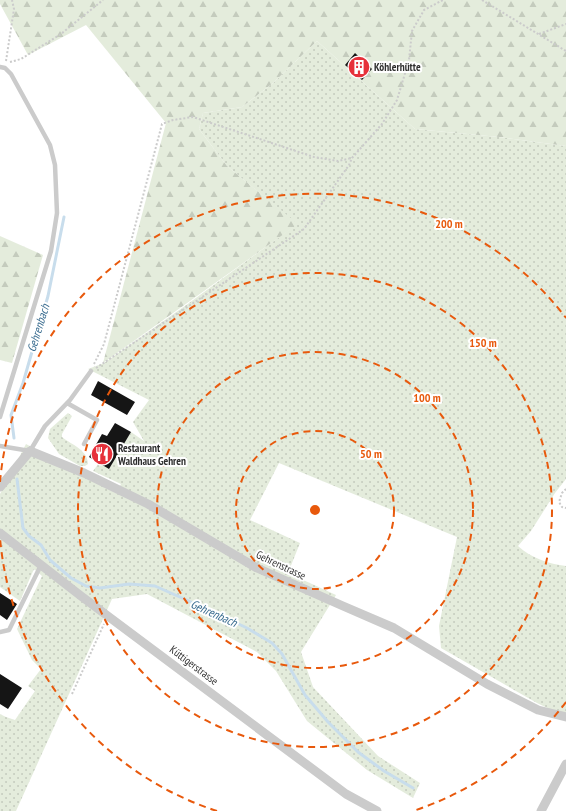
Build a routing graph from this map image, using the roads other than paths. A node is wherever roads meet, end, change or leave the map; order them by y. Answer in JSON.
{"nodes":[{"id":1,"x":2,"y":67,"type":"edge"},
{"id":2,"x":91,"y":371,"type":"road end"},
{"id":3,"x":67,"y":403,"type":"junction"},
{"id":4,"x":0,"y":417,"type":"edge"},
{"id":5,"x":84,"y":444,"type":"dead end"},
{"id":6,"x":0,"y":446,"type":"edge"},
{"id":7,"x":30,"y":451,"type":"junction"},
{"id":8,"x":0,"y":487,"type":"edge"},
{"id":9,"x":0,"y":533,"type":"edge"},
{"id":10,"x":41,"y":565,"type":"junction"},
{"id":11,"x":0,"y":632,"type":"edge"},
{"id":12,"x":566,"y":717,"type":"edge"},
{"id":13,"x":566,"y":764,"type":"edge"},
{"id":14,"x":376,"y":811,"type":"edge"},
{"id":15,"x":541,"y":811,"type":"edge"}],
"edges":[{"from":1,"to":4,"type":"lane"},
{"from":2,"to":3,"type":"lane"},
{"from":3,"to":5,"type":"lane"},
{"from":3,"to":7,"type":"lane"},
{"from":6,"to":7,"type":"lane"},
{"from":7,"to":8,"type":"street"},
{"from":7,"to":12,"type":"street","name":"Gehrenstrasse"},
{"from":9,"to":10,"type":"street","name":"Küttigerstrasse"},
{"from":10,"to":11,"type":"lane"},
{"from":10,"to":14,"type":"street","name":"Küttigerstrasse"},
{"from":13,"to":15,"type":"street"}]}
